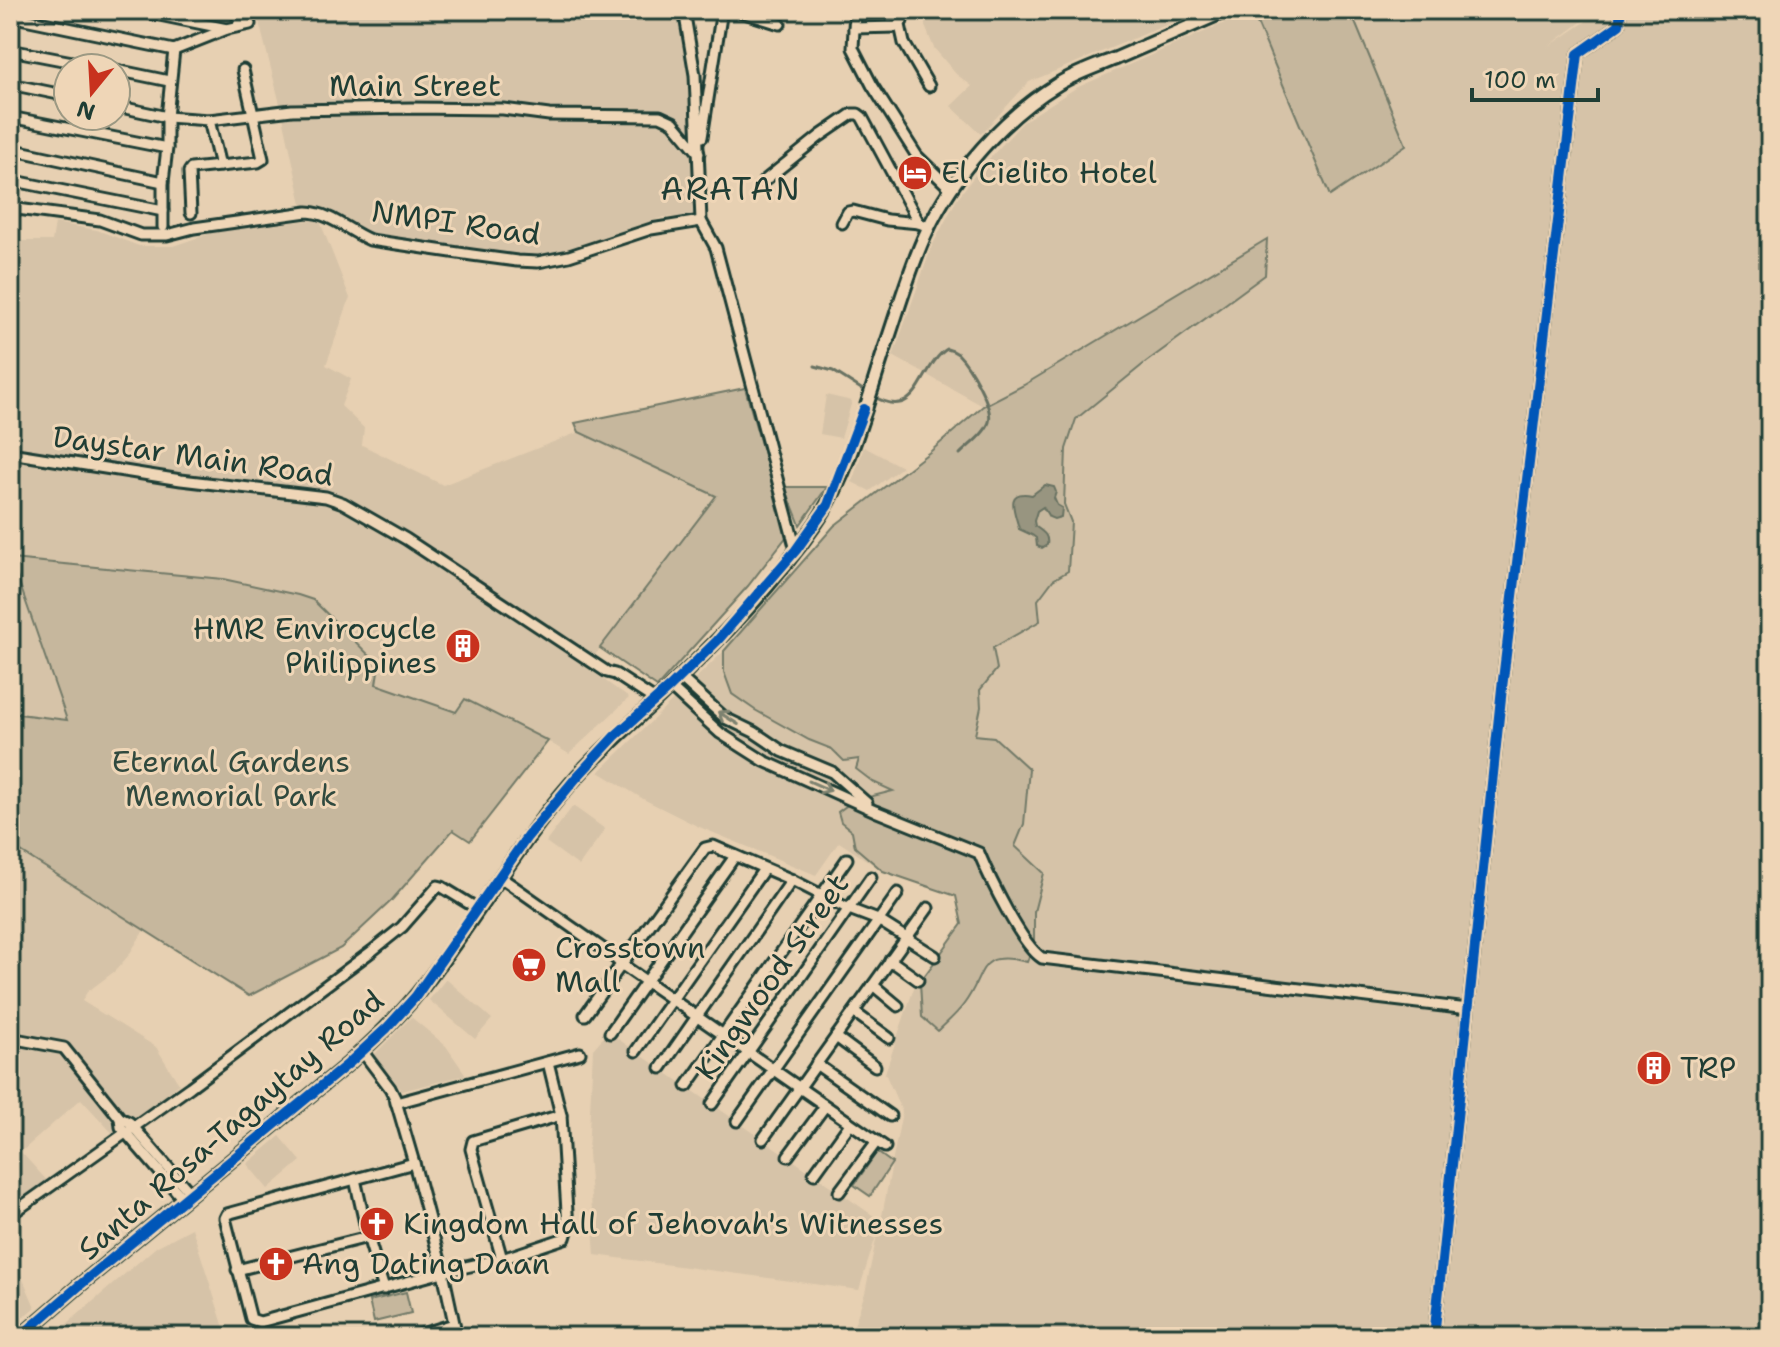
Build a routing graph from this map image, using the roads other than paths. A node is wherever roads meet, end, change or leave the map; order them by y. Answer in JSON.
{"nodes":[{"id":1,"x":135,"y":10,"type":"edge"},
{"id":2,"x":236,"y":10,"type":"edge"},
{"id":3,"x":684,"y":10,"type":"edge"},
{"id":4,"x":722,"y":10,"type":"edge"},
{"id":5,"x":735,"y":10,"type":"edge"},
{"id":6,"x":855,"y":10,"type":"edge"},
{"id":7,"x":902,"y":10,"type":"edge"},
{"id":8,"x":1228,"y":10,"type":"edge"},
{"id":9,"x":1621,"y":10,"type":"edge"},
{"id":10,"x":10,"y":16,"type":"edge"},
{"id":11,"x":780,"y":24,"type":"dead end"},
{"id":12,"x":900,"y":25,"type":"junction"},
{"id":13,"x":854,"y":28,"type":"junction"},
{"id":14,"x":227,"y":29,"type":"junction"},
{"id":15,"x":10,"y":50,"type":"edge"},
{"id":16,"x":174,"y":50,"type":"junction"},
{"id":17,"x":52,"y":58,"type":"edge"},
{"id":18,"x":243,"y":70,"type":"dead end"},
{"id":19,"x":132,"y":73,"type":"edge"},
{"id":20,"x":169,"y":81,"type":"junction"},
{"id":21,"x":10,"y":84,"type":"edge"},
{"id":22,"x":929,"y":86,"type":"dead end"},
{"id":23,"x":52,"y":93,"type":"edge"},
{"id":24,"x":132,"y":109,"type":"edge"},
{"id":25,"x":252,"y":114,"type":"junction"},
{"id":26,"x":10,"y":117,"type":"edge"},
{"id":27,"x":167,"y":117,"type":"junction"},
{"id":28,"x":209,"y":120,"type":"junction"},
{"id":29,"x":167,"y":148,"type":"junction"},
{"id":30,"x":10,"y":149,"type":"edge"},
{"id":31,"x":699,"y":153,"type":"junction"},
{"id":32,"x":220,"y":166,"type":"junction"},
{"id":33,"x":10,"y":180,"type":"edge"},
{"id":34,"x":764,"y":181,"type":"dead end"},
{"id":35,"x":163,"y":182,"type":"junction"},
{"id":36,"x":951,"y":189,"type":"junction"},
{"id":37,"x":10,"y":208,"type":"edge"},
{"id":38,"x":163,"y":211,"type":"junction"},
{"id":39,"x":191,"y":213,"type":"dead end"},
{"id":40,"x":701,"y":221,"type":"junction"},
{"id":41,"x":842,"y":223,"type":"dead end"},
{"id":42,"x":924,"y":225,"type":"junction"},
{"id":43,"x":163,"y":227,"type":"dead end"},
{"id":44,"x":10,"y":453,"type":"edge"},
{"id":45,"x":796,"y":550,"type":"junction"},
{"id":46,"x":680,"y":677,"type":"junction"},
{"id":47,"x":670,"y":687,"type":"junction"},
{"id":48,"x":653,"y":703,"type":"junction"},
{"id":49,"x":875,"y":811,"type":"junction"},
{"id":50,"x":735,"y":856,"type":"junction"},
{"id":51,"x":847,"y":859,"type":"dead end"},
{"id":52,"x":764,"y":869,"type":"junction"},
{"id":53,"x":500,"y":877,"type":"junction"},
{"id":54,"x":871,"y":877,"type":"dead end"},
{"id":55,"x":792,"y":880,"type":"junction"},
{"id":56,"x":898,"y":893,"type":"dead end"},
{"id":57,"x":821,"y":894,"type":"junction"},
{"id":58,"x":928,"y":908,"type":"dead end"},
{"id":59,"x":478,"y":909,"type":"junction"},
{"id":60,"x":849,"y":909,"type":"junction"},
{"id":61,"x":878,"y":920,"type":"junction"},
{"id":62,"x":906,"y":937,"type":"junction"},
{"id":63,"x":935,"y":956,"type":"dead end"},
{"id":64,"x":890,"y":960,"type":"junction"},
{"id":65,"x":621,"y":964,"type":"junction"},
{"id":66,"x":918,"y":980,"type":"dead end"},
{"id":67,"x":647,"y":982,"type":"junction"},
{"id":68,"x":873,"y":985,"type":"junction"},
{"id":69,"x":672,"y":1000,"type":"junction"},
{"id":70,"x":898,"y":1006,"type":"dead end"},
{"id":71,"x":1468,"y":1009,"type":"junction"},
{"id":72,"x":854,"y":1012,"type":"junction"},
{"id":73,"x":585,"y":1015,"type":"dead end"},
{"id":74,"x":697,"y":1017,"type":"junction"},
{"id":75,"x":610,"y":1033,"type":"dead end"},
{"id":76,"x":723,"y":1035,"type":"junction"},
{"id":77,"x":836,"y":1037,"type":"junction"},
{"id":78,"x":10,"y":1038,"type":"edge"},
{"id":79,"x":889,"y":1038,"type":"dead end"},
{"id":80,"x":636,"y":1051,"type":"dead end"},
{"id":81,"x":580,"y":1053,"type":"dead end"},
{"id":82,"x":748,"y":1053,"type":"junction"},
{"id":83,"x":359,"y":1054,"type":"junction"},
{"id":84,"x":548,"y":1062,"type":"junction"},
{"id":85,"x":816,"y":1064,"type":"junction"},
{"id":86,"x":875,"y":1066,"type":"dead end"},
{"id":87,"x":661,"y":1068,"type":"dead end"},
{"id":88,"x":774,"y":1070,"type":"junction"},
{"id":89,"x":687,"y":1086,"type":"dead end"},
{"id":90,"x":799,"y":1088,"type":"junction"},
{"id":91,"x":395,"y":1098,"type":"junction"},
{"id":92,"x":712,"y":1104,"type":"dead end"},
{"id":93,"x":825,"y":1106,"type":"junction"},
{"id":94,"x":561,"y":1115,"type":"junction"},
{"id":95,"x":890,"y":1116,"type":"dead end"},
{"id":96,"x":737,"y":1121,"type":"dead end"},
{"id":97,"x":850,"y":1124,"type":"junction"},
{"id":98,"x":130,"y":1130,"type":"junction"},
{"id":99,"x":763,"y":1139,"type":"dead end"},
{"id":100,"x":788,"y":1156,"type":"dead end"},
{"id":101,"x":414,"y":1163,"type":"junction"},
{"id":102,"x":814,"y":1174,"type":"dead end"},
{"id":103,"x":355,"y":1179,"type":"junction"},
{"id":104,"x":839,"y":1192,"type":"dead end"},
{"id":105,"x":187,"y":1197,"type":"junction"},
{"id":106,"x":10,"y":1215,"type":"edge"},
{"id":107,"x":368,"y":1237,"type":"junction"},
{"id":108,"x":502,"y":1259,"type":"junction"},
{"id":109,"x":237,"y":1270,"type":"junction"},
{"id":110,"x":443,"y":1272,"type":"junction"},
{"id":111,"x":384,"y":1289,"type":"junction"},
{"id":112,"x":454,"y":1324,"type":"junction"},
{"id":113,"x":20,"y":1337,"type":"edge"},
{"id":114,"x":412,"y":1337,"type":"edge"},
{"id":115,"x":457,"y":1337,"type":"edge"},
{"id":116,"x":1434,"y":1337,"type":"edge"}],
"edges":[{"from":1,"to":14,"type":"street"},
{"from":2,"to":14,"type":"street"},
{"from":3,"to":31,"type":"street"},
{"from":4,"to":31,"type":"street"},
{"from":5,"to":11,"type":"street"},
{"from":6,"to":13,"type":"street"},
{"from":7,"to":12,"type":"street"},
{"from":8,"to":36,"type":"main road","name":"Santa Rosa-Tagaytay Road"},
{"from":9,"to":71,"type":"street"},
{"from":10,"to":16,"type":"street"},
{"from":12,"to":13,"type":"street"},
{"from":12,"to":22,"type":"street"},
{"from":13,"to":36,"type":"street"},
{"from":14,"to":16,"type":"street"},
{"from":15,"to":17,"type":"street"},
{"from":16,"to":20,"type":"street"},
{"from":18,"to":25,"type":"street"},
{"from":19,"to":20,"type":"street"},
{"from":20,"to":27,"type":"street"},
{"from":21,"to":23,"type":"street"},
{"from":24,"to":27,"type":"street","name":"Main Street"},
{"from":25,"to":28,"type":"street","name":"Main Street"},
{"from":25,"to":31,"type":"street","name":"Main Street"},
{"from":25,"to":32,"type":"street"},
{"from":26,"to":29,"type":"street"},
{"from":27,"to":28,"type":"street","name":"Main Street"},
{"from":27,"to":29,"type":"street"},
{"from":28,"to":32,"type":"street"},
{"from":29,"to":35,"type":"street"},
{"from":30,"to":35,"type":"street"},
{"from":31,"to":40,"type":"street"},
{"from":32,"to":39,"type":"street"},
{"from":33,"to":38,"type":"street"},
{"from":34,"to":42,"type":"street"},
{"from":35,"to":38,"type":"street"},
{"from":36,"to":42,"type":"main road","name":"Santa Rosa-Tagaytay Road"},
{"from":37,"to":40,"type":"street","name":"NMPI Road"},
{"from":38,"to":43,"type":"street"},
{"from":40,"to":45,"type":"street"},
{"from":41,"to":42,"type":"street"},
{"from":42,"to":45,"type":"main road","name":"Santa Rosa-Tagaytay Road"},
{"from":44,"to":48,"type":"street","name":"Daystar Main Road"},
{"from":45,"to":46,"type":"main road","name":"Santa Rosa-Tagaytay Road"},
{"from":46,"to":47,"type":"main road","name":"Santa Rosa-Tagaytay Road"},
{"from":49,"to":46,"type":"street","one_way":true},
{"from":47,"to":48,"type":"main road","name":"Santa Rosa-Tagaytay Road"},
{"from":47,"to":49,"type":"street","one_way":true},
{"from":48,"to":53,"type":"main road","name":"Santa Rosa-Tagaytay Road"},
{"from":49,"to":71,"type":"street"},
{"from":50,"to":52,"type":"street"},
{"from":50,"to":65,"type":"street"},
{"from":50,"to":67,"type":"street"},
{"from":51,"to":57,"type":"street"},
{"from":52,"to":55,"type":"street"},
{"from":52,"to":69,"type":"street"},
{"from":53,"to":59,"type":"main road","name":"Santa Rosa-Tagaytay Road"},
{"from":53,"to":65,"type":"street"},
{"from":54,"to":60,"type":"street","name":"Kingwood Street"},
{"from":55,"to":57,"type":"street"},
{"from":55,"to":74,"type":"street"},
{"from":56,"to":61,"type":"street"},
{"from":57,"to":60,"type":"street"},
{"from":57,"to":76,"type":"street"},
{"from":58,"to":62,"type":"street"},
{"from":59,"to":83,"type":"main road","name":"Santa Rosa-Tagaytay Road"},
{"from":59,"to":98,"type":"street"},
{"from":60,"to":61,"type":"street"},
{"from":60,"to":82,"type":"street","name":"Kingwood Street"},
{"from":61,"to":62,"type":"street"},
{"from":61,"to":88,"type":"street"},
{"from":62,"to":63,"type":"street"},
{"from":62,"to":64,"type":"street"},
{"from":64,"to":66,"type":"street"},
{"from":64,"to":68,"type":"street"},
{"from":65,"to":67,"type":"street"},
{"from":65,"to":73,"type":"street"},
{"from":67,"to":69,"type":"street"},
{"from":67,"to":75,"type":"street"},
{"from":68,"to":70,"type":"street"},
{"from":68,"to":72,"type":"street"},
{"from":69,"to":74,"type":"street"},
{"from":69,"to":80,"type":"street"},
{"from":71,"to":116,"type":"street"},
{"from":72,"to":77,"type":"street"},
{"from":72,"to":79,"type":"street"},
{"from":74,"to":76,"type":"street"},
{"from":74,"to":87,"type":"street"},
{"from":76,"to":82,"type":"street"},
{"from":76,"to":89,"type":"street"},
{"from":77,"to":85,"type":"street"},
{"from":77,"to":86,"type":"street"},
{"from":78,"to":98,"type":"street"},
{"from":81,"to":84,"type":"street"},
{"from":82,"to":88,"type":"street"},
{"from":82,"to":92,"type":"street","name":"Kingwood Street"},
{"from":83,"to":91,"type":"street"},
{"from":83,"to":105,"type":"main road","name":"Santa Rosa-Tagaytay Road"},
{"from":84,"to":91,"type":"street"},
{"from":84,"to":94,"type":"street"},
{"from":85,"to":90,"type":"street"},
{"from":85,"to":95,"type":"street"},
{"from":88,"to":90,"type":"street"},
{"from":88,"to":96,"type":"street"},
{"from":90,"to":93,"type":"street"},
{"from":90,"to":99,"type":"street"},
{"from":91,"to":101,"type":"street"},
{"from":93,"to":97,"type":"street"},
{"from":93,"to":100,"type":"street"},
{"from":94,"to":108,"type":"street"},
{"from":94,"to":108,"type":"street"},
{"from":97,"to":102,"type":"street"},
{"from":97,"to":104,"type":"street"},
{"from":98,"to":105,"type":"street"},
{"from":98,"to":106,"type":"street"},
{"from":101,"to":103,"type":"street"},
{"from":101,"to":110,"type":"street"},
{"from":103,"to":107,"type":"street"},
{"from":103,"to":109,"type":"street"},
{"from":105,"to":113,"type":"main road","name":"Santa Rosa-Tagaytay Road"},
{"from":107,"to":109,"type":"street"},
{"from":107,"to":111,"type":"street"},
{"from":108,"to":110,"type":"street"},
{"from":109,"to":111,"type":"street"},
{"from":110,"to":111,"type":"street"},
{"from":110,"to":112,"type":"street"},
{"from":112,"to":114,"type":"street"},
{"from":112,"to":115,"type":"street"}]}
